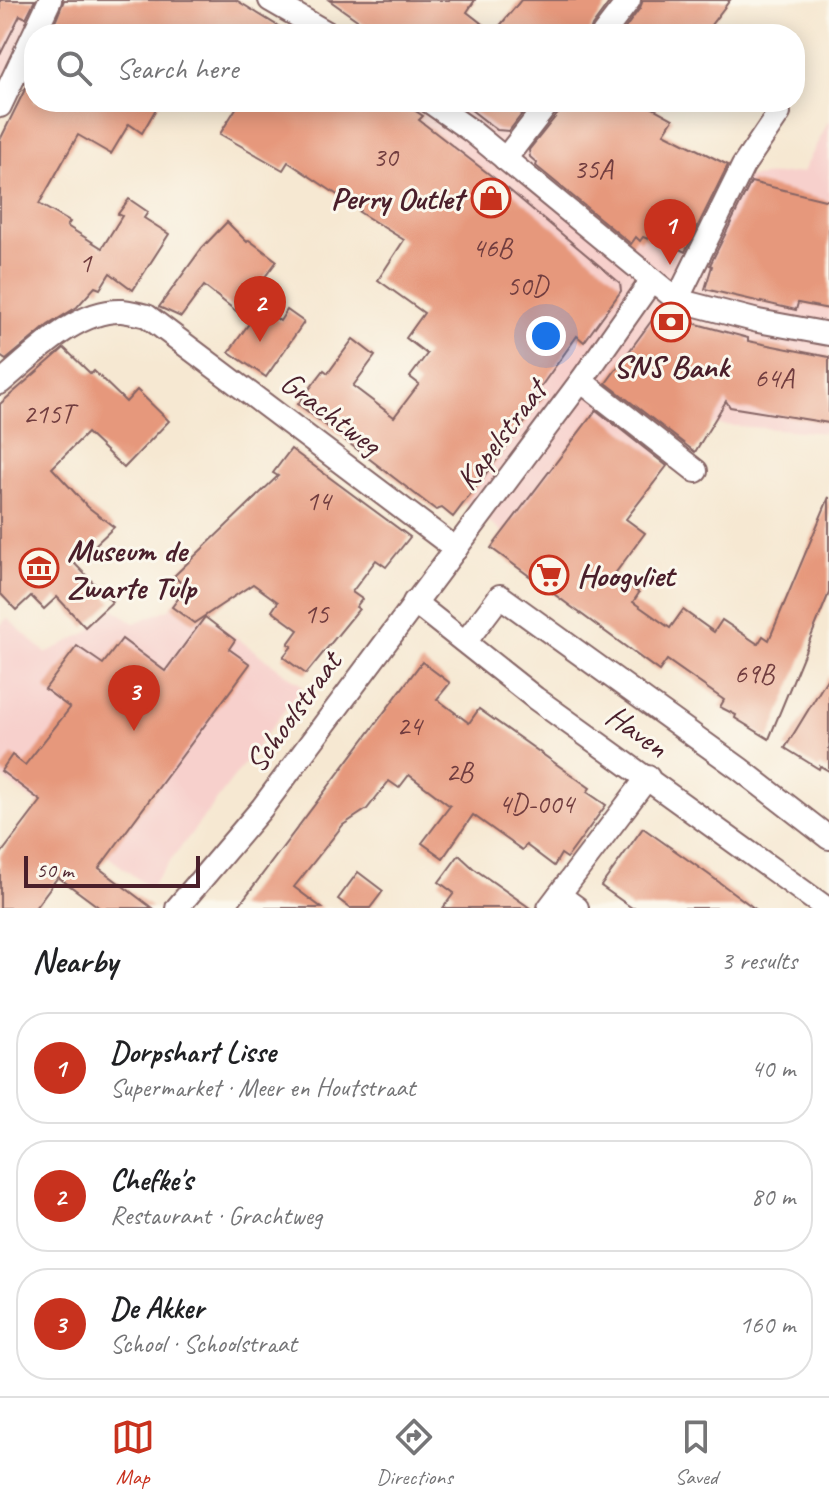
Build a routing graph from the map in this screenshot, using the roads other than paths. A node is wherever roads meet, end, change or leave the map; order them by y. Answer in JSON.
{"nodes":[{"id":1,"x":50,"y":0,"type":"edge"},
{"id":2,"x":270,"y":0,"type":"edge"},
{"id":3,"x":629,"y":0,"type":"edge"},
{"id":4,"x":304,"y":8,"type":"edge"},
{"id":5,"x":39,"y":24,"type":"edge"},
{"id":6,"x":319,"y":24,"type":"edge"},
{"id":7,"x":611,"y":24,"type":"edge"},
{"id":8,"x":24,"y":55,"type":"edge"},
{"id":9,"x":0,"y":106,"type":"edge"},
{"id":10,"x":447,"y":112,"type":"edge"},
{"id":11,"x":541,"y":112,"type":"edge"},
{"id":12,"x":779,"y":113,"type":"dead end"},
{"id":13,"x":512,"y":150,"type":"junction"},
{"id":14,"x":652,"y":280,"type":"junction"},
{"id":15,"x":677,"y":300,"type":"junction"},
{"id":16,"x":829,"y":334,"type":"edge"},
{"id":17,"x":581,"y":381,"type":"junction"},
{"id":18,"x":0,"y":383,"type":"edge"},
{"id":19,"x":696,"y":471,"type":"dead end"},
{"id":20,"x":456,"y":549,"type":"junction"},
{"id":21,"x":414,"y":602,"type":"junction"},
{"id":22,"x":466,"y":641,"type":"junction"},
{"id":23,"x":648,"y":777,"type":"junction"},
{"id":24,"x":829,"y":838,"type":"edge"},
{"id":25,"x":562,"y":904,"type":"edge"},
{"id":26,"x":177,"y":908,"type":"edge"},
{"id":27,"x":826,"y":908,"type":"edge"}],
"edges":[{"from":1,"to":5,"type":"street"},
{"from":2,"to":4,"type":"street"},
{"from":3,"to":7,"type":"street"},
{"from":4,"to":6,"type":"street"},
{"from":8,"to":9,"type":"street"},
{"from":10,"to":13,"type":"street"},
{"from":11,"to":13,"type":"street"},
{"from":12,"to":15,"type":"street"},
{"from":13,"to":14,"type":"street"},
{"from":14,"to":15,"type":"street"},
{"from":14,"to":17,"type":"street","name":"Kapelstraat"},
{"from":15,"to":16,"type":"street"},
{"from":17,"to":19,"type":"street"},
{"from":17,"to":20,"type":"street","name":"Kapelstraat"},
{"from":18,"to":20,"type":"street","name":"Grachtweg"},
{"from":20,"to":21,"type":"street","name":"Schoolstraat"},
{"from":21,"to":22,"type":"street","name":"Haven"},
{"from":21,"to":26,"type":"street","name":"Schoolstraat"},
{"from":22,"to":23,"type":"street","name":"Haven"},
{"from":22,"to":24,"type":"street"},
{"from":23,"to":25,"type":"street"},
{"from":23,"to":27,"type":"street","name":"Haven"}]}
